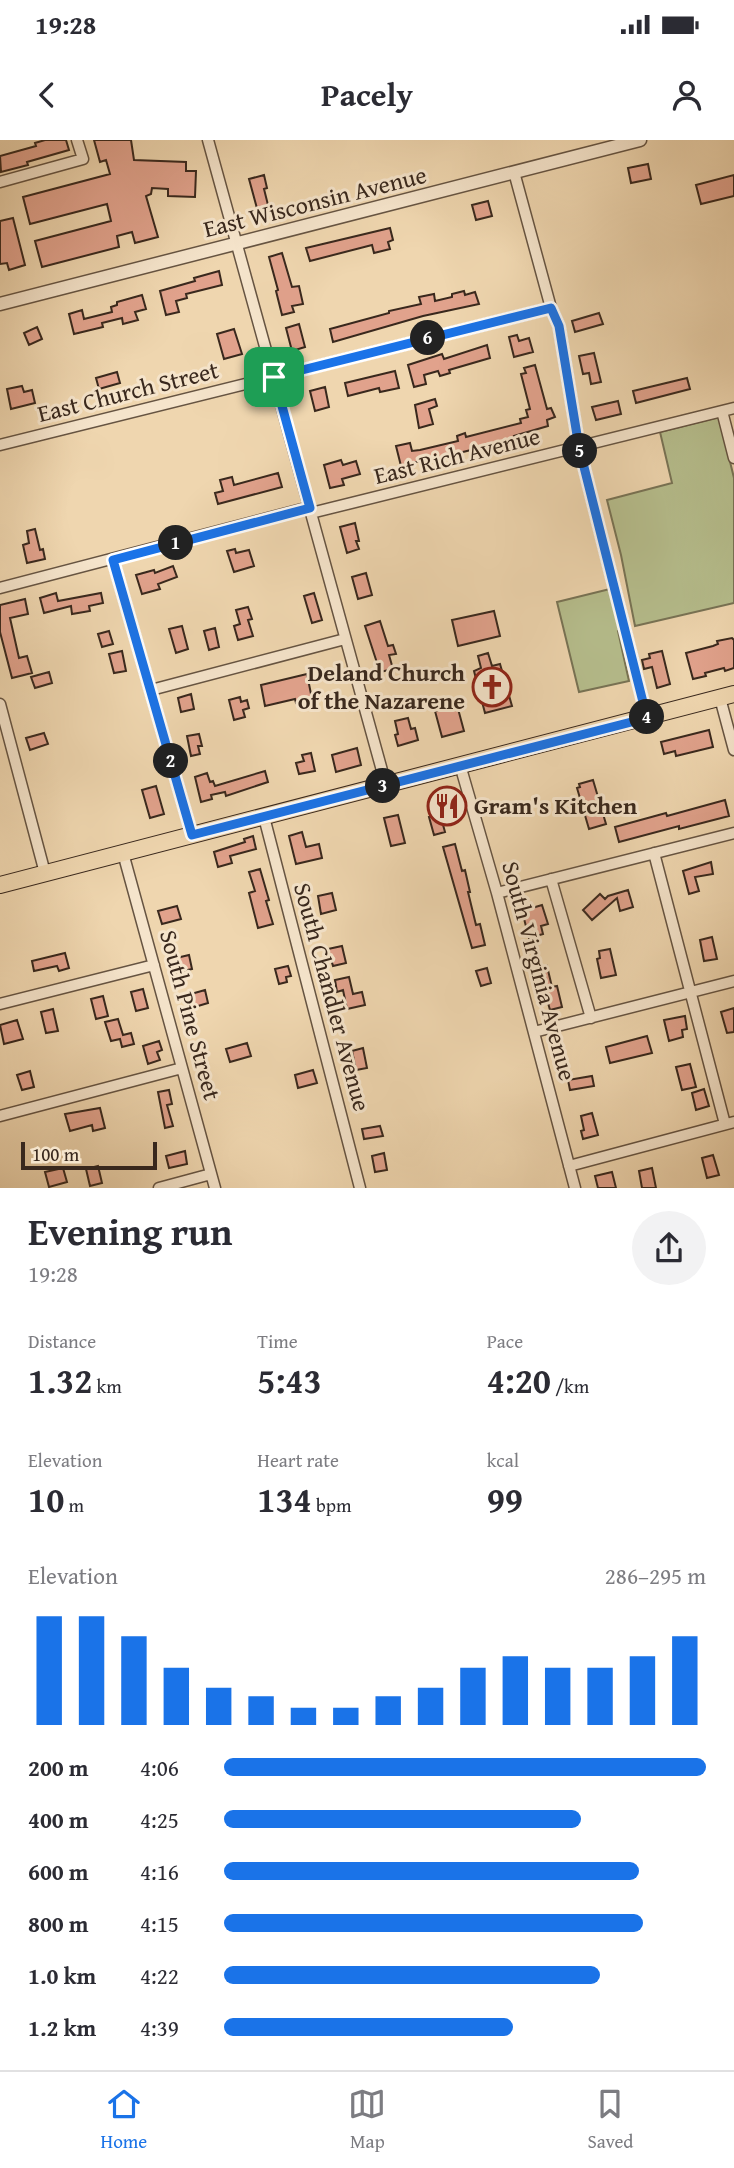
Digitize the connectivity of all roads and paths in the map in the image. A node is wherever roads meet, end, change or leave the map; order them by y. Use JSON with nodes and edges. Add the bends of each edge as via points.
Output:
{"nodes":[{"id":1,"x":77,"y":140,"type":"edge"},
{"id":2,"x":208,"y":140,"type":"edge"},
{"id":3,"x":640,"y":140,"type":"edge"},
{"id":4,"x":514,"y":172,"type":"junction"},
{"id":5,"x":0,"y":182,"type":"edge"},
{"id":6,"x":237,"y":243,"type":"junction"},
{"id":7,"x":0,"y":304,"type":"edge"},
{"id":8,"x":551,"y":308,"type":"junction"},
{"id":9,"x":274,"y":377,"type":"junction"},
{"id":10,"x":734,"y":408,"type":"edge"},
{"id":11,"x":722,"y":411,"type":"junction"},
{"id":12,"x":0,"y":445,"type":"edge"},
{"id":13,"x":579,"y":447,"type":"junction"},
{"id":14,"x":734,"y":458,"type":"edge"},
{"id":15,"x":310,"y":510,"type":"junction"},
{"id":16,"x":113,"y":560,"type":"junction"},
{"id":17,"x":0,"y":588,"type":"edge"},
{"id":18,"x":345,"y":639,"type":"junction"},
{"id":19,"x":150,"y":690,"type":"junction"},
{"id":20,"x":727,"y":696,"type":"edge"},
{"id":21,"x":0,"y":704,"type":"edge"},
{"id":22,"x":647,"y":718,"type":"junction"},
{"id":23,"x":3,"y":727,"type":"edge"},
{"id":24,"x":734,"y":750,"type":"edge"},
{"id":25,"x":460,"y":765,"type":"junction"},
{"id":26,"x":386,"y":785,"type":"junction"},
{"id":27,"x":264,"y":817,"type":"junction"},
{"id":28,"x":734,"y":833,"type":"edge"},
{"id":29,"x":192,"y":835,"type":"junction"},
{"id":30,"x":124,"y":853,"type":"junction"},
{"id":31,"x":654,"y":853,"type":"junction"},
{"id":32,"x":45,"y":873,"type":"junction"},
{"id":33,"x":551,"y":879,"type":"junction"},
{"id":34,"x":0,"y":885,"type":"edge"},
{"id":35,"x":497,"y":893,"type":"junction"},
{"id":36,"x":154,"y":965,"type":"junction"},
{"id":37,"x":734,"y":981,"type":"edge"},
{"id":38,"x":692,"y":992,"type":"junction"},
{"id":39,"x":0,"y":1004,"type":"edge"},
{"id":40,"x":591,"y":1018,"type":"junction"},
{"id":41,"x":534,"y":1032,"type":"junction"},
{"id":42,"x":182,"y":1068,"type":"junction"},
{"id":43,"x":0,"y":1116,"type":"edge"},
{"id":44,"x":730,"y":1123,"type":"edge"},
{"id":45,"x":569,"y":1166,"type":"junction"},
{"id":46,"x":211,"y":1174,"type":"junction"},
{"id":47,"x":159,"y":1188,"type":"edge"},
{"id":48,"x":215,"y":1188,"type":"edge"},
{"id":49,"x":360,"y":1188,"type":"edge"},
{"id":50,"x":575,"y":1188,"type":"edge"}],
"edges":[{"from":1,"to":5,"type":"street","via":[[83,159]]},
{"from":2,"to":6,"type":"street"},
{"from":3,"to":4,"type":"street","name":"East Wisconsin Avenue"},
{"from":4,"to":6,"type":"street","name":"East Wisconsin Avenue"},
{"from":4,"to":8,"type":"street"},
{"from":6,"to":7,"type":"street","name":"East Wisconsin Avenue"},
{"from":6,"to":9,"type":"street"},
{"from":8,"to":9,"type":"street","name":"East Church Street"},
{"from":8,"to":13,"type":"street","via":[[559,326]]},
{"from":9,"to":12,"type":"street","name":"East Church Street"},
{"from":9,"to":15,"type":"street"},
{"from":10,"to":11,"type":"street","name":"East Rich Avenue"},
{"from":11,"to":13,"type":"street","name":"East Rich Avenue"},
{"from":11,"to":14,"type":"street"},
{"from":13,"to":15,"type":"street","name":"East Rich Avenue"},
{"from":13,"to":22,"type":"street"},
{"from":15,"to":16,"type":"street","name":"East Rich Avenue"},
{"from":15,"to":18,"type":"street"},
{"from":16,"to":17,"type":"street","name":"East Rich Avenue"},
{"from":16,"to":19,"type":"street"},
{"from":18,"to":19,"type":"street"},
{"from":18,"to":26,"type":"street"},
{"from":19,"to":29,"type":"street"},
{"from":20,"to":22,"type":"main road"},
{"from":20,"to":24,"type":"street"},
{"from":21,"to":23,"type":"street"},
{"from":22,"to":25,"type":"main road"},
{"from":23,"to":32,"type":"street"},
{"from":25,"to":26,"type":"main road"},
{"from":25,"to":35,"type":"street","name":"South Virginia Avenue"},
{"from":26,"to":27,"type":"main road"},
{"from":27,"to":29,"type":"main road"},
{"from":27,"to":49,"type":"street","name":"South Chandler Avenue"},
{"from":28,"to":31,"type":"street"},
{"from":29,"to":30,"type":"main road"},
{"from":30,"to":32,"type":"main road"},
{"from":30,"to":36,"type":"street","name":"South Pine Street"},
{"from":31,"to":33,"type":"street"},
{"from":31,"to":38,"type":"street"},
{"from":32,"to":34,"type":"main road"},
{"from":33,"to":35,"type":"street"},
{"from":33,"to":40,"type":"street"},
{"from":35,"to":41,"type":"street","name":"South Virginia Avenue"},
{"from":36,"to":39,"type":"street"},
{"from":36,"to":42,"type":"street","name":"South Pine Street"},
{"from":37,"to":38,"type":"street"},
{"from":38,"to":40,"type":"street"},
{"from":38,"to":44,"type":"street"},
{"from":40,"to":41,"type":"street"},
{"from":41,"to":45,"type":"street","name":"South Virginia Avenue"},
{"from":42,"to":43,"type":"street"},
{"from":42,"to":46,"type":"street","name":"South Pine Street"},
{"from":44,"to":45,"type":"street"},
{"from":45,"to":50,"type":"street","name":"South Virginia Avenue"},
{"from":46,"to":47,"type":"street"},
{"from":46,"to":48,"type":"street","name":"South Pine Street"}]}
